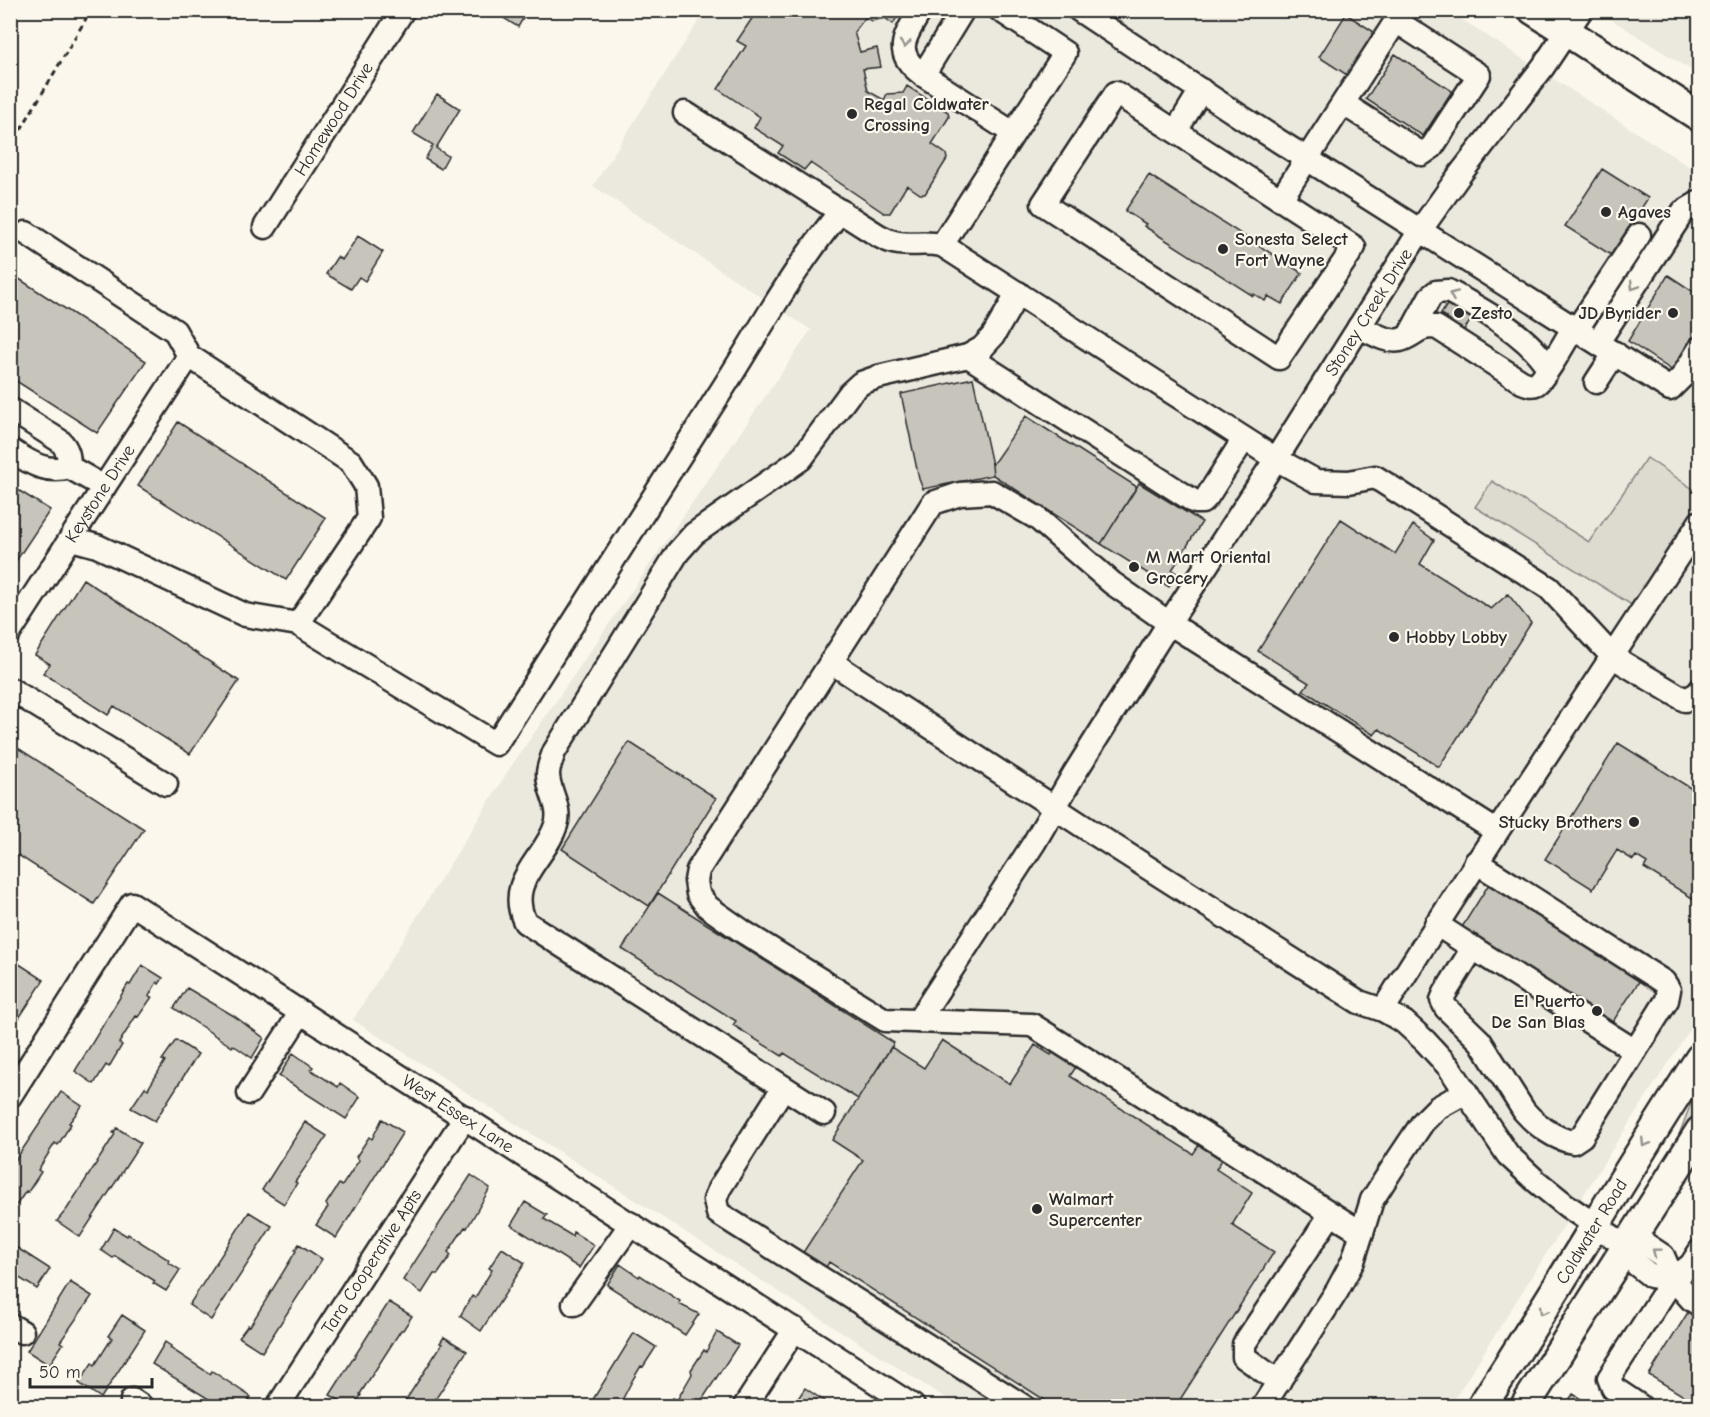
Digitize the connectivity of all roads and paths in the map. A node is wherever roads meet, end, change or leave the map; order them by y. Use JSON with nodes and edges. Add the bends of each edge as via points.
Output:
{"nodes":[{"id":1,"x":98,"y":10,"type":"edge"},
{"id":2,"x":403,"y":10,"type":"edge"},
{"id":3,"x":921,"y":10,"type":"edge"},
{"id":4,"x":963,"y":10,"type":"edge"},
{"id":5,"x":999,"y":10,"type":"edge"},
{"id":6,"x":1079,"y":10,"type":"edge"},
{"id":7,"x":1533,"y":10,"type":"edge"},
{"id":8,"x":1574,"y":21,"type":"edge"},
{"id":9,"x":922,"y":75,"type":"junction"},
{"id":10,"x":1201,"y":90,"type":"junction"},
{"id":11,"x":1344,"y":104,"type":"junction"},
{"id":12,"x":686,"y":113,"type":"dead end"},
{"id":13,"x":1700,"y":117,"type":"edge"},
{"id":14,"x":1176,"y":131,"type":"junction"},
{"id":15,"x":1013,"y":133,"type":"junction"},
{"id":16,"x":10,"y":148,"type":"edge"},
{"id":17,"x":1308,"y":159,"type":"junction"},
{"id":18,"x":1281,"y":199,"type":"junction"},
{"id":19,"x":1700,"y":202,"type":"edge"},
{"id":20,"x":841,"y":211,"type":"junction"},
{"id":21,"x":265,"y":227,"type":"dead end"},
{"id":22,"x":1421,"y":230,"type":"junction"},
{"id":23,"x":26,"y":233,"type":"dead end"},
{"id":24,"x":1639,"y":234,"type":"dead end"},
{"id":25,"x":942,"y":245,"type":"junction"},
{"id":26,"x":1018,"y":293,"type":"junction"},
{"id":27,"x":1359,"y":327,"type":"junction"},
{"id":28,"x":1576,"y":328,"type":"junction"},
{"id":29,"x":1410,"y":334,"type":"junction"},
{"id":30,"x":1606,"y":347,"type":"junction"},
{"id":31,"x":1700,"y":348,"type":"edge"},
{"id":32,"x":189,"y":356,"type":"junction"},
{"id":33,"x":968,"y":356,"type":"junction"},
{"id":34,"x":1548,"y":368,"type":"junction"},
{"id":35,"x":1596,"y":382,"type":"dead end"},
{"id":36,"x":10,"y":409,"type":"edge"},
{"id":37,"x":1244,"y":439,"type":"junction"},
{"id":38,"x":10,"y":450,"type":"edge"},
{"id":39,"x":1276,"y":459,"type":"junction"},
{"id":40,"x":69,"y":467,"type":"junction"},
{"id":41,"x":104,"y":487,"type":"junction"},
{"id":42,"x":1700,"y":522,"type":"edge"},
{"id":43,"x":71,"y":539,"type":"junction"},
{"id":44,"x":1169,"y":622,"type":"junction"},
{"id":45,"x":298,"y":624,"type":"junction"},
{"id":46,"x":10,"y":632,"type":"edge"},
{"id":47,"x":1613,"y":657,"type":"junction"},
{"id":48,"x":831,"y":662,"type":"junction"},
{"id":49,"x":10,"y":690,"type":"edge"},
{"id":50,"x":1700,"y":690,"type":"edge"},
{"id":51,"x":166,"y":784,"type":"dead end"},
{"id":52,"x":1055,"y":806,"type":"junction"},
{"id":53,"x":1496,"y":831,"type":"junction"},
{"id":54,"x":1476,"y":862,"type":"junction"},
{"id":55,"x":1436,"y":924,"type":"junction"},
{"id":56,"x":1473,"y":948,"type":"junction"},
{"id":57,"x":1383,"y":1010,"type":"junction"},
{"id":58,"x":301,"y":1012,"type":"junction"},
{"id":59,"x":918,"y":1021,"type":"junction"},
{"id":60,"x":1635,"y":1051,"type":"junction"},
{"id":61,"x":1700,"y":1058,"type":"edge"},
{"id":62,"x":783,"y":1088,"type":"junction"},
{"id":63,"x":1466,"y":1092,"type":"junction"},
{"id":64,"x":249,"y":1093,"type":"dead end"},
{"id":65,"x":1676,"y":1094,"type":"junction"},
{"id":66,"x":10,"y":1096,"type":"edge"},
{"id":67,"x":824,"y":1113,"type":"dead end"},
{"id":68,"x":465,"y":1117,"type":"junction"},
{"id":69,"x":1700,"y":1131,"type":"edge"},
{"id":70,"x":1331,"y":1214,"type":"junction"},
{"id":71,"x":631,"y":1224,"type":"junction"},
{"id":72,"x":1595,"y":1225,"type":"junction"},
{"id":73,"x":1362,"y":1233,"type":"junction"},
{"id":74,"x":1626,"y":1246,"type":"junction"},
{"id":75,"x":1700,"y":1251,"type":"edge"},
{"id":76,"x":1673,"y":1279,"type":"junction"},
{"id":77,"x":574,"y":1304,"type":"dead end"},
{"id":78,"x":1700,"y":1305,"type":"edge"},
{"id":79,"x":789,"y":1325,"type":"junction"},
{"id":80,"x":1521,"y":1347,"type":"junction"},
{"id":81,"x":1279,"y":1382,"type":"junction"},
{"id":82,"x":1521,"y":1403,"type":"edge"},
{"id":83,"x":278,"y":1407,"type":"edge"},
{"id":84,"x":745,"y":1407,"type":"edge"},
{"id":85,"x":913,"y":1407,"type":"edge"},
{"id":86,"x":1023,"y":1407,"type":"edge"},
{"id":87,"x":1263,"y":1407,"type":"edge"},
{"id":88,"x":1482,"y":1407,"type":"edge"},
{"id":89,"x":1640,"y":1407,"type":"edge"}],
"edges":[{"from":1,"to":16,"type":"path","via":[[87,17]]},
{"from":2,"to":21,"type":"street","name":"Homewood Drive"},
{"from":3,"to":9,"type":"street","one_way":true,"via":[[906,34],[903,51],[909,65]]},
{"from":4,"to":9,"type":"street"},
{"from":5,"to":15,"type":"street","via":[[1065,53]]},
{"from":6,"to":10,"type":"street"},
{"from":7,"to":8,"type":"main road"},
{"from":8,"to":13,"type":"main road"},
{"from":8,"to":22,"type":"street","name":"Stoney Creek Drive"},
{"from":9,"to":15,"type":"street"},
{"from":10,"to":14,"type":"street"},
{"from":10,"to":17,"type":"street"},
{"from":11,"to":11,"type":"street","via":[[1422,154],[1432,147],[1479,75],[1395,21]]},
{"from":11,"to":17,"type":"street"},
{"from":12,"to":20,"type":"street"},
{"from":14,"to":18,"type":"street"},
{"from":14,"to":18,"type":"street","via":[[1116,93],[1043,204],[1279,358],[1354,247]]},
{"from":15,"to":25,"type":"street"},
{"from":17,"to":18,"type":"street"},
{"from":17,"to":22,"type":"street"},
{"from":19,"to":30,"type":"street","one_way":true,"via":[[1683,212],[1666,237]]},
{"from":20,"to":25,"type":"street","via":[[893,244]]},
{"from":20,"to":45,"type":"street","via":[[790,279],[496,744]]},
{"from":22,"to":27,"type":"street","name":"Stoney Creek Drive"},
{"from":22,"to":28,"type":"street"},
{"from":23,"to":32,"type":"street","via":[[175,331]]},
{"from":24,"to":28,"type":"street"},
{"from":25,"to":26,"type":"street"},
{"from":26,"to":33,"type":"street","via":[[993,336]]},
{"from":26,"to":37,"type":"street"},
{"from":27,"to":29,"type":"street","via":[[1387,340],[1400,340]]},
{"from":27,"to":39,"type":"street","name":"Stoney Creek Drive"},
{"from":28,"to":30,"type":"street"},
{"from":28,"to":34,"type":"street"},
{"from":29,"to":34,"type":"street","via":[[1426,326],[1436,327],[1531,385]]},
{"from":34,"to":29,"type":"street","one_way":true,"via":[[1540,353],[1522,337],[1448,291],[1430,297]]},
{"from":30,"to":31,"type":"street","via":[[1670,389]]},
{"from":30,"to":35,"type":"street"},
{"from":32,"to":41,"type":"street","name":"Keystone Drive"},
{"from":32,"to":45,"type":"street","via":[[351,462],[366,486],[369,518]]},
{"from":33,"to":37,"type":"street","via":[[1195,502],[1207,497]]},
{"from":33,"to":62,"type":"street","via":[[861,383],[801,459],[694,534],[678,552],[560,742],[547,772],[558,812],[556,825],[519,896],[519,910],[525,922]]},
{"from":36,"to":40,"type":"street","via":[[60,441],[66,447]]},
{"from":37,"to":39,"type":"street"},
{"from":38,"to":40,"type":"street","via":[[35,466],[58,470]]},
{"from":39,"to":44,"type":"street","name":"Stoney Creek Drive"},
{"from":39,"to":47,"type":"street","via":[[1316,481],[1349,482],[1375,477],[1549,588]]},
{"from":40,"to":41,"type":"street"},
{"from":41,"to":43,"type":"street","name":"Keystone Drive"},
{"from":42,"to":47,"type":"street"},
{"from":43,"to":45,"type":"street","via":[[97,546],[245,615]]},
{"from":43,"to":46,"type":"street","name":"Keystone Drive"},
{"from":44,"to":48,"type":"street","via":[[1112,583],[1037,518],[992,492],[976,492],[933,503]]},
{"from":44,"to":52,"type":"street","name":"Stoney Creek Drive"},
{"from":44,"to":53,"type":"street"},
{"from":47,"to":50,"type":"street","via":[[1685,700]]},
{"from":47,"to":53,"type":"street"},
{"from":48,"to":52,"type":"street"},
{"from":48,"to":59,"type":"street","via":[[698,870],[698,894],[708,907],[745,933],[885,1020]]},
{"from":49,"to":51,"type":"street"},
{"from":52,"to":57,"type":"street","via":[[1359,1002]]},
{"from":52,"to":59,"type":"street","name":"Stoney Creek Drive"},
{"from":53,"to":54,"type":"street"},
{"from":54,"to":55,"type":"street"},
{"from":54,"to":60,"type":"street","via":[[1664,982],[1670,990],[1667,1000]]},
{"from":55,"to":56,"type":"street"},
{"from":55,"to":57,"type":"street"},
{"from":56,"to":60,"type":"street"},
{"from":56,"to":60,"type":"street","via":[[1442,1000],[1480,1041],[1528,1116],[1563,1140],[1573,1142],[1582,1136]]},
{"from":57,"to":63,"type":"street","via":[[1425,1041]]},
{"from":58,"to":64,"type":"street"},
{"from":58,"to":66,"type":"street","name":"West Essex Lane","via":[[132,904]]},
{"from":58,"to":68,"type":"street","name":"West Essex Lane"},
{"from":59,"to":70,"type":"street","via":[[1032,1025]]},
{"from":61,"to":65,"type":"main road","name":"Coldwater Road"},
{"from":62,"to":67,"type":"street"},
{"from":62,"to":86,"type":"street","via":[[719,1189],[715,1200],[718,1213]]},
{"from":63,"to":72,"type":"street","via":[[1508,1155]]},
{"from":63,"to":73,"type":"street","via":[[1437,1108],[1423,1122],[1372,1200]]},
{"from":65,"to":72,"type":"main road","name":"Coldwater Road","one_way":true},
{"from":65,"to":74,"type":"main road","via":[[1680,1112],[1658,1170],[1630,1216]]},
{"from":68,"to":71,"type":"street","name":"West Essex Lane"},
{"from":68,"to":83,"type":"street","name":"Tara Cooperative Apts"},
{"from":69,"to":74,"type":"main road","name":"Coldwater Road"},
{"from":70,"to":73,"type":"street"},
{"from":70,"to":81,"type":"street","via":[[1244,1344],[1244,1357]]},
{"from":71,"to":77,"type":"street"},
{"from":71,"to":79,"type":"street","name":"West Essex Lane"},
{"from":72,"to":74,"type":"street"},
{"from":72,"to":80,"type":"main road","name":"Coldwater Road","one_way":true},
{"from":72,"to":82,"type":"main road","via":[[1597,1251],[1593,1263],[1550,1337]]},
{"from":73,"to":81,"type":"street","via":[[1342,1281]]},
{"from":74,"to":76,"type":"street","via":[[1637,1265],[1651,1276]]},
{"from":74,"to":82,"type":"main road","name":"Coldwater Road"},
{"from":75,"to":76,"type":"street","via":[[1691,1265]]},
{"from":76,"to":78,"type":"street"},
{"from":76,"to":89,"type":"street","via":[[1609,1378],[1612,1389]]},
{"from":79,"to":84,"type":"street"},
{"from":79,"to":85,"type":"street","name":"West Essex Lane"},
{"from":80,"to":82,"type":"main road","via":[[1527,1358]]},
{"from":80,"to":88,"type":"main road","name":"Coldwater Road"},
{"from":81,"to":87,"type":"street"}]}
